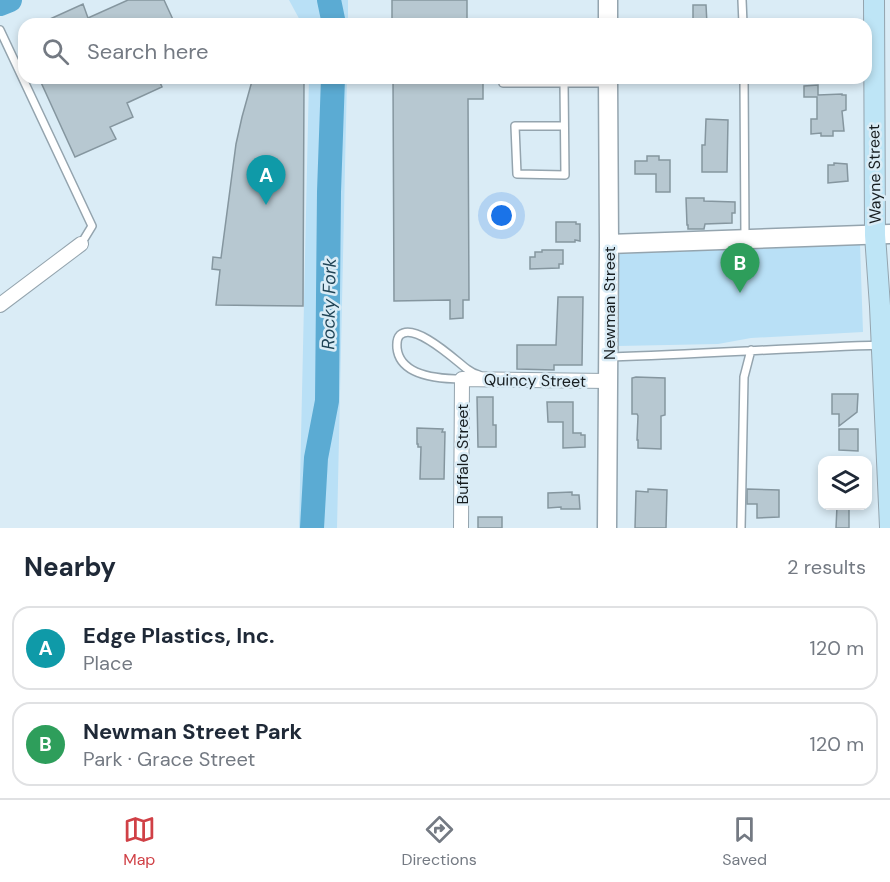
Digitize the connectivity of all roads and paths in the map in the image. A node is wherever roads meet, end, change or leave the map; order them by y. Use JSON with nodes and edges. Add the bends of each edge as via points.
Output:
{"nodes":[{"id":1,"x":608,"y":0,"type":"edge"},
{"id":2,"x":742,"y":0,"type":"edge"},
{"id":3,"x":874,"y":0,"type":"edge"},
{"id":4,"x":608,"y":18,"type":"edge"},
{"id":5,"x":742,"y":18,"type":"edge"},
{"id":6,"x":0,"y":30,"type":"edge"},
{"id":7,"x":872,"y":35,"type":"edge"},
{"id":8,"x":18,"y":68,"type":"edge"},
{"id":9,"x":25,"y":84,"type":"edge"},
{"id":10,"x":564,"y":84,"type":"edge"},
{"id":11,"x":608,"y":84,"type":"edge"},
{"id":12,"x":744,"y":84,"type":"edge"},
{"id":13,"x":871,"y":84,"type":"edge"},
{"id":14,"x":564,"y":126,"type":"junction"},
{"id":15,"x":883,"y":234,"type":"edge"},
{"id":16,"x":745,"y":238,"type":"junction"},
{"id":17,"x":81,"y":244,"type":"joint"},
{"id":18,"x":609,"y":244,"type":"junction"},
{"id":19,"x":0,"y":305,"type":"edge"},
{"id":20,"x":882,"y":345,"type":"junction"},
{"id":21,"x":751,"y":350,"type":"junction"},
{"id":22,"x":608,"y":357,"type":"junction"},
{"id":23,"x":462,"y":379,"type":"junction"},
{"id":24,"x":490,"y":379,"type":"junction"},
{"id":25,"x":608,"y":381,"type":"junction"},
{"id":26,"x":888,"y":446,"type":"edge"},
{"id":27,"x":890,"y":527,"type":"edge"},
{"id":28,"x":461,"y":528,"type":"edge"},
{"id":29,"x":607,"y":528,"type":"edge"},
{"id":30,"x":741,"y":528,"type":"edge"}],
"edges":[{"from":1,"to":4,"type":"street"},
{"from":2,"to":5,"type":"lane"},
{"from":3,"to":7,"type":"main road","name":"Wayne Street"},
{"from":6,"to":8,"type":"lane"},
{"from":9,"to":17,"type":"lane","via":[[92,226]]},
{"from":10,"to":14,"type":"lane"},
{"from":11,"to":18,"type":"street","name":"Newman Street"},
{"from":12,"to":16,"type":"lane"},
{"from":13,"to":15,"type":"main road","name":"Wayne Street"},
{"from":14,"to":14,"type":"lane","via":[[565,175],[517,174],[515,126]]},
{"from":15,"to":16,"type":"street"},
{"from":15,"to":20,"type":"main road","name":"Wayne Street"},
{"from":16,"to":18,"type":"street"},
{"from":17,"to":19,"type":"street"},
{"from":18,"to":22,"type":"street","name":"Newman Street"},
{"from":20,"to":21,"type":"lane"},
{"from":20,"to":26,"type":"main road","name":"Wayne Street"},
{"from":21,"to":22,"type":"lane"},
{"from":21,"to":30,"type":"lane","via":[[743,387]]},
{"from":22,"to":25,"type":"street","name":"Newman Street"},
{"from":23,"to":24,"type":"street","name":"Quincy Street"},
{"from":23,"to":24,"type":"lane","via":[[440,379],[411,369],[398,353],[398,338],[415,333]]},
{"from":23,"to":28,"type":"street","name":"Buffalo Street"},
{"from":24,"to":25,"type":"street","name":"Quincy Street"},
{"from":25,"to":29,"type":"street","name":"Newman Street"},
{"from":26,"to":27,"type":"main road","name":"Wayne Street"}]}
